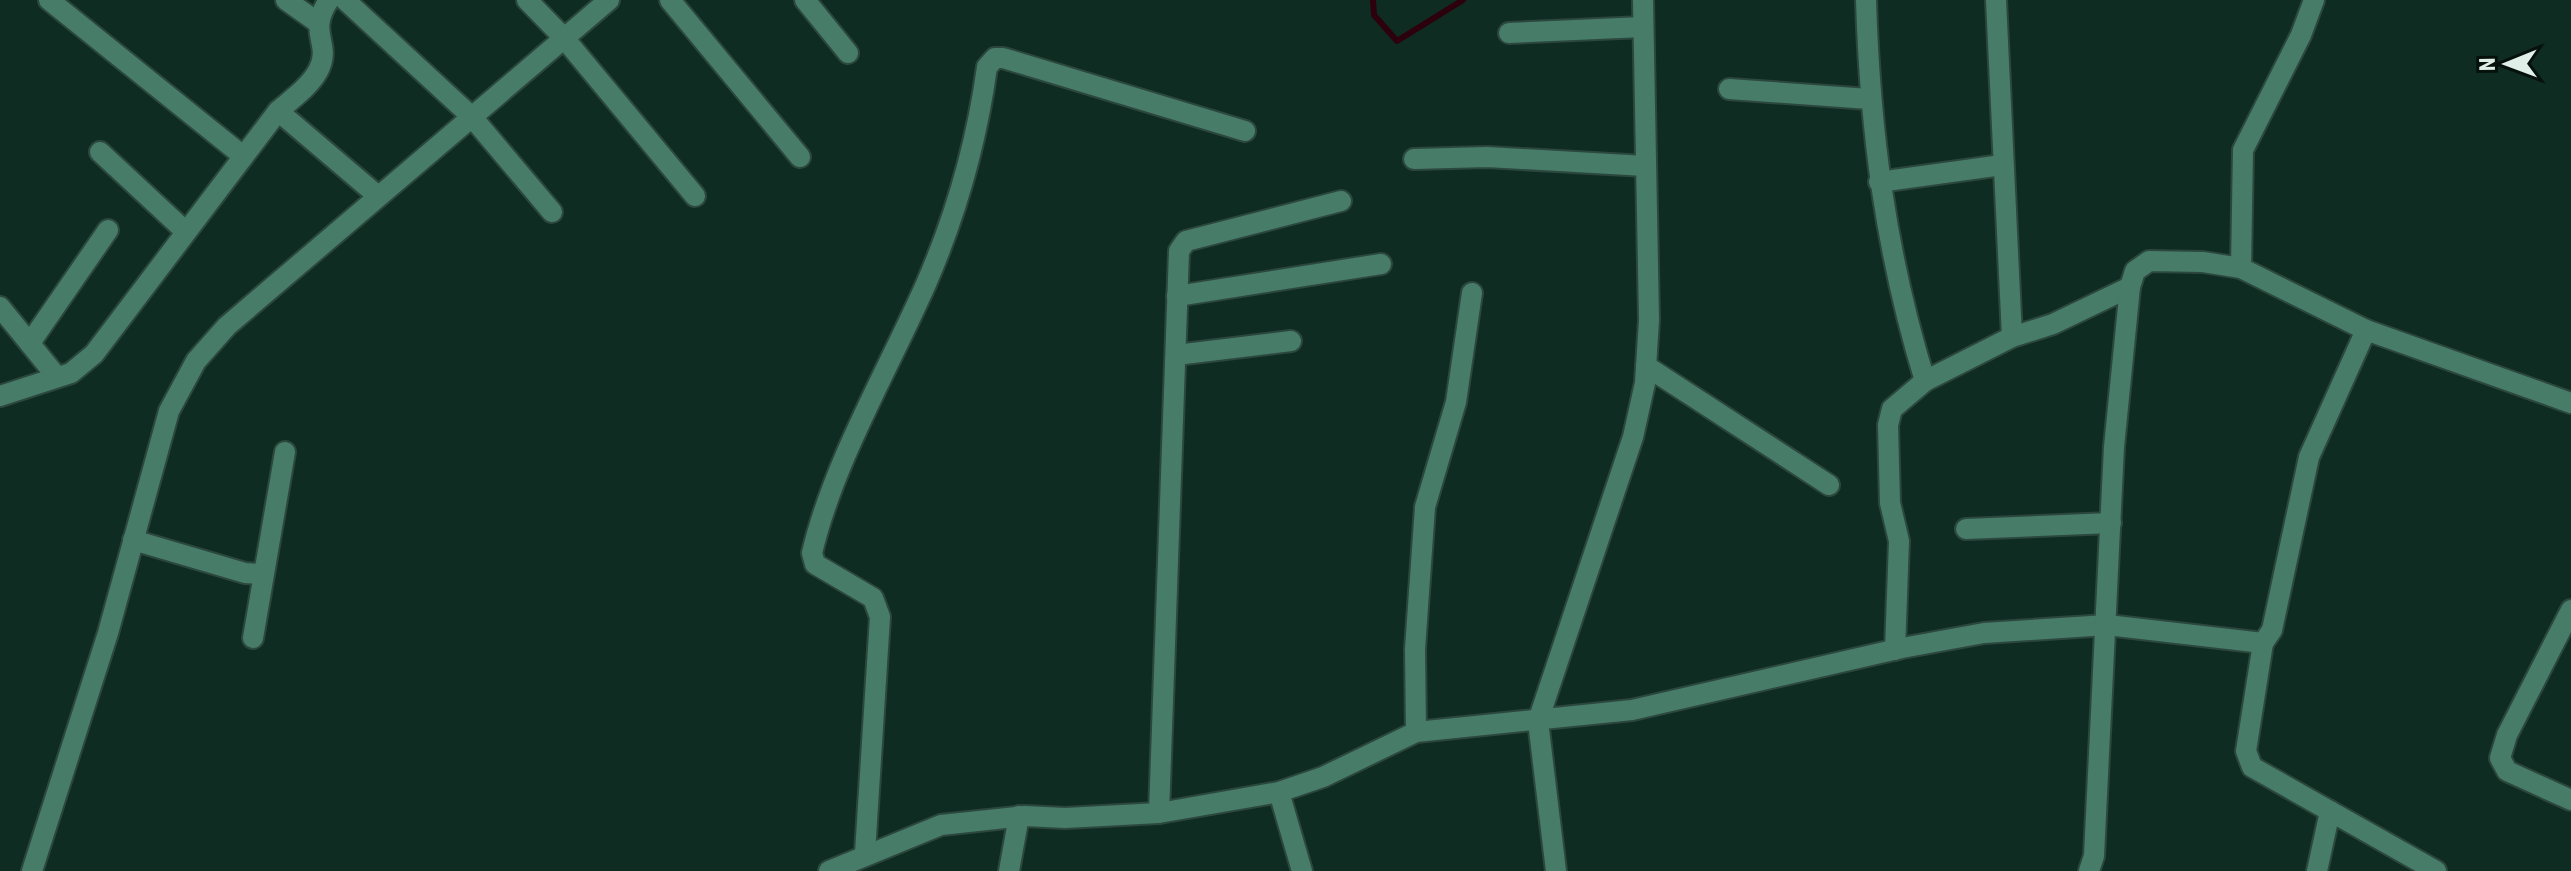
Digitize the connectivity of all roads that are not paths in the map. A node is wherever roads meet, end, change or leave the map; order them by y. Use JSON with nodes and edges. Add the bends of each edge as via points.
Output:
{"nodes":[{"id":1,"x":49,"y":0,"type":"edge"},
{"id":2,"x":286,"y":0,"type":"edge"},
{"id":3,"x":329,"y":0,"type":"edge"},
{"id":4,"x":345,"y":0,"type":"edge"},
{"id":5,"x":527,"y":0,"type":"edge"},
{"id":6,"x":609,"y":0,"type":"edge"},
{"id":7,"x":670,"y":0,"type":"edge"},
{"id":8,"x":805,"y":0,"type":"edge"},
{"id":9,"x":1643,"y":0,"type":"edge"},
{"id":10,"x":1866,"y":0,"type":"edge"},
{"id":11,"x":1996,"y":0,"type":"edge"},
{"id":12,"x":2314,"y":0,"type":"edge"},
{"id":13,"x":317,"y":22,"type":"junction"},
{"id":14,"x":1643,"y":27,"type":"junction"},
{"id":15,"x":1509,"y":33,"type":"dead end"},
{"id":16,"x":564,"y":38,"type":"junction"},
{"id":17,"x":848,"y":53,"type":"dead end"},
{"id":18,"x":1729,"y":89,"type":"dead end"},
{"id":19,"x":1869,"y":99,"type":"junction"},
{"id":20,"x":278,"y":111,"type":"junction"},
{"id":21,"x":472,"y":117,"type":"junction"},
{"id":22,"x":1245,"y":131,"type":"dead end"},
{"id":23,"x":100,"y":152,"type":"dead end"},
{"id":24,"x":243,"y":156,"type":"junction"},
{"id":25,"x":800,"y":157,"type":"dead end"},
{"id":26,"x":1414,"y":159,"type":"dead end"},
{"id":27,"x":2002,"y":165,"type":"junction"},
{"id":28,"x":1645,"y":166,"type":"junction"},
{"id":29,"x":1879,"y":182,"type":"junction"},
{"id":30,"x":378,"y":196,"type":"junction"},
{"id":31,"x":695,"y":196,"type":"dead end"},
{"id":32,"x":1341,"y":201,"type":"dead end"},
{"id":33,"x":552,"y":212,"type":"dead end"},
{"id":34,"x":108,"y":230,"type":"dead end"},
{"id":35,"x":185,"y":231,"type":"junction"},
{"id":36,"x":1381,"y":264,"type":"dead end"},
{"id":37,"x":2241,"y":268,"type":"junction"},
{"id":38,"x":2130,"y":287,"type":"junction"},
{"id":39,"x":1472,"y":293,"type":"dead end"},
{"id":40,"x":1177,"y":296,"type":"junction"},
{"id":41,"x":0,"y":307,"type":"edge"},
{"id":42,"x":2366,"y":330,"type":"junction"},
{"id":43,"x":2012,"y":337,"type":"junction"},
{"id":44,"x":1291,"y":341,"type":"dead end"},
{"id":45,"x":30,"y":343,"type":"junction"},
{"id":46,"x":1176,"y":355,"type":"junction"},
{"id":47,"x":1646,"y":366,"type":"junction"},
{"id":48,"x":57,"y":377,"type":"junction"},
{"id":49,"x":1925,"y":381,"type":"junction"},
{"id":50,"x":0,"y":396,"type":"edge"},
{"id":51,"x":2571,"y":403,"type":"edge"},
{"id":52,"x":285,"y":452,"type":"dead end"},
{"id":53,"x":1829,"y":485,"type":"dead end"},
{"id":54,"x":2111,"y":523,"type":"junction"},
{"id":55,"x":1966,"y":529,"type":"dead end"},
{"id":56,"x":133,"y":540,"type":"junction"},
{"id":57,"x":261,"y":574,"type":"junction"},
{"id":58,"x":2571,"y":610,"type":"edge"},
{"id":59,"x":2107,"y":625,"type":"junction"},
{"id":60,"x":253,"y":638,"type":"dead end"},
{"id":61,"x":2263,"y":643,"type":"junction"},
{"id":62,"x":1895,"y":650,"type":"junction"},
{"id":63,"x":1538,"y":721,"type":"junction"},
{"id":64,"x":1416,"y":732,"type":"junction"},
{"id":65,"x":1279,"y":792,"type":"junction"},
{"id":66,"x":2571,"y":800,"type":"edge"},
{"id":67,"x":2330,"y":811,"type":"junction"},
{"id":68,"x":1159,"y":813,"type":"junction"},
{"id":69,"x":1019,"y":816,"type":"junction"},
{"id":70,"x":865,"y":861,"type":"edge"},
{"id":71,"x":32,"y":871,"type":"edge"},
{"id":72,"x":829,"y":871,"type":"edge"},
{"id":73,"x":1009,"y":871,"type":"edge"},
{"id":74,"x":1302,"y":871,"type":"edge"},
{"id":75,"x":1556,"y":871,"type":"edge"},
{"id":76,"x":2089,"y":871,"type":"edge"},
{"id":77,"x":2317,"y":871,"type":"edge"},
{"id":78,"x":2436,"y":871,"type":"edge"}],
"edges":[{"from":1,"to":24,"type":"street"},
{"from":2,"to":13,"type":"street"},
{"from":3,"to":13,"type":"street"},
{"from":4,"to":21,"type":"street"},
{"from":5,"to":16,"type":"street"},
{"from":6,"to":16,"type":"street"},
{"from":7,"to":25,"type":"street"},
{"from":8,"to":17,"type":"street"},
{"from":9,"to":14,"type":"street"},
{"from":10,"to":19,"type":"street"},
{"from":11,"to":27,"type":"street"},
{"from":12,"to":37,"type":"street","via":[[2243,150]]},
{"from":13,"to":20,"type":"street","via":[[322,52],[318,71]]},
{"from":14,"to":15,"type":"street"},
{"from":14,"to":28,"type":"street"},
{"from":16,"to":21,"type":"street"},
{"from":16,"to":31,"type":"street"},
{"from":18,"to":19,"type":"street"},
{"from":19,"to":29,"type":"street"},
{"from":20,"to":24,"type":"street"},
{"from":20,"to":30,"type":"street"},
{"from":21,"to":30,"type":"street"},
{"from":21,"to":33,"type":"street"},
{"from":22,"to":70,"type":"street","via":[[1003,58],[987,67],[968,162],[927,280],[854,438],[812,553],[815,564],[873,598],[880,617]]},
{"from":23,"to":35,"type":"street"},
{"from":24,"to":35,"type":"street"},
{"from":26,"to":28,"type":"street","via":[[1487,157]]},
{"from":27,"to":29,"type":"street"},
{"from":27,"to":43,"type":"street"},
{"from":28,"to":47,"type":"street"},
{"from":29,"to":49,"type":"street","via":[[1895,276]]},
{"from":30,"to":56,"type":"street","via":[[227,326],[196,361],[169,411]]},
{"from":32,"to":40,"type":"street","via":[[1186,241],[1177,257]]},
{"from":34,"to":45,"type":"street"},
{"from":35,"to":48,"type":"street","via":[[94,354]]},
{"from":36,"to":40,"type":"street"},
{"from":37,"to":38,"type":"street","via":[[2149,261],[2135,271]]},
{"from":37,"to":42,"type":"street"},
{"from":38,"to":43,"type":"street","via":[[2053,324]]},
{"from":38,"to":54,"type":"street"},
{"from":39,"to":64,"type":"street","via":[[1456,402],[1425,507],[1415,649]]},
{"from":40,"to":46,"type":"street"},
{"from":41,"to":45,"type":"street"},
{"from":42,"to":51,"type":"street"},
{"from":42,"to":61,"type":"street","via":[[2309,457],[2272,630]]},
{"from":43,"to":49,"type":"street"},
{"from":44,"to":46,"type":"street"},
{"from":45,"to":48,"type":"street"},
{"from":46,"to":68,"type":"street"},
{"from":47,"to":53,"type":"street"},
{"from":47,"to":63,"type":"street","via":[[1633,437]]},
{"from":48,"to":50,"type":"street"},
{"from":49,"to":62,"type":"street","via":[[1900,400],[1888,425],[1890,503],[1899,541]]},
{"from":52,"to":57,"type":"street"},
{"from":54,"to":55,"type":"street"},
{"from":54,"to":59,"type":"street"},
{"from":56,"to":57,"type":"street"},
{"from":56,"to":71,"type":"street"},
{"from":57,"to":60,"type":"street"},
{"from":58,"to":66,"type":"street","via":[[2500,758],[2507,771]]},
{"from":59,"to":61,"type":"street"},
{"from":59,"to":62,"type":"street","via":[[1984,633]]},
{"from":59,"to":76,"type":"street"},
{"from":61,"to":67,"type":"street","via":[[2248,762]]},
{"from":62,"to":63,"type":"street","via":[[1632,710]]},
{"from":63,"to":64,"type":"street"},
{"from":63,"to":75,"type":"street"},
{"from":64,"to":65,"type":"street"},
{"from":65,"to":68,"type":"street"},
{"from":65,"to":74,"type":"street"},
{"from":67,"to":77,"type":"street"},
{"from":67,"to":78,"type":"street"},
{"from":68,"to":69,"type":"street"},
{"from":69,"to":70,"type":"street","via":[[941,825]]},
{"from":69,"to":73,"type":"street"},
{"from":70,"to":72,"type":"street"}]}
